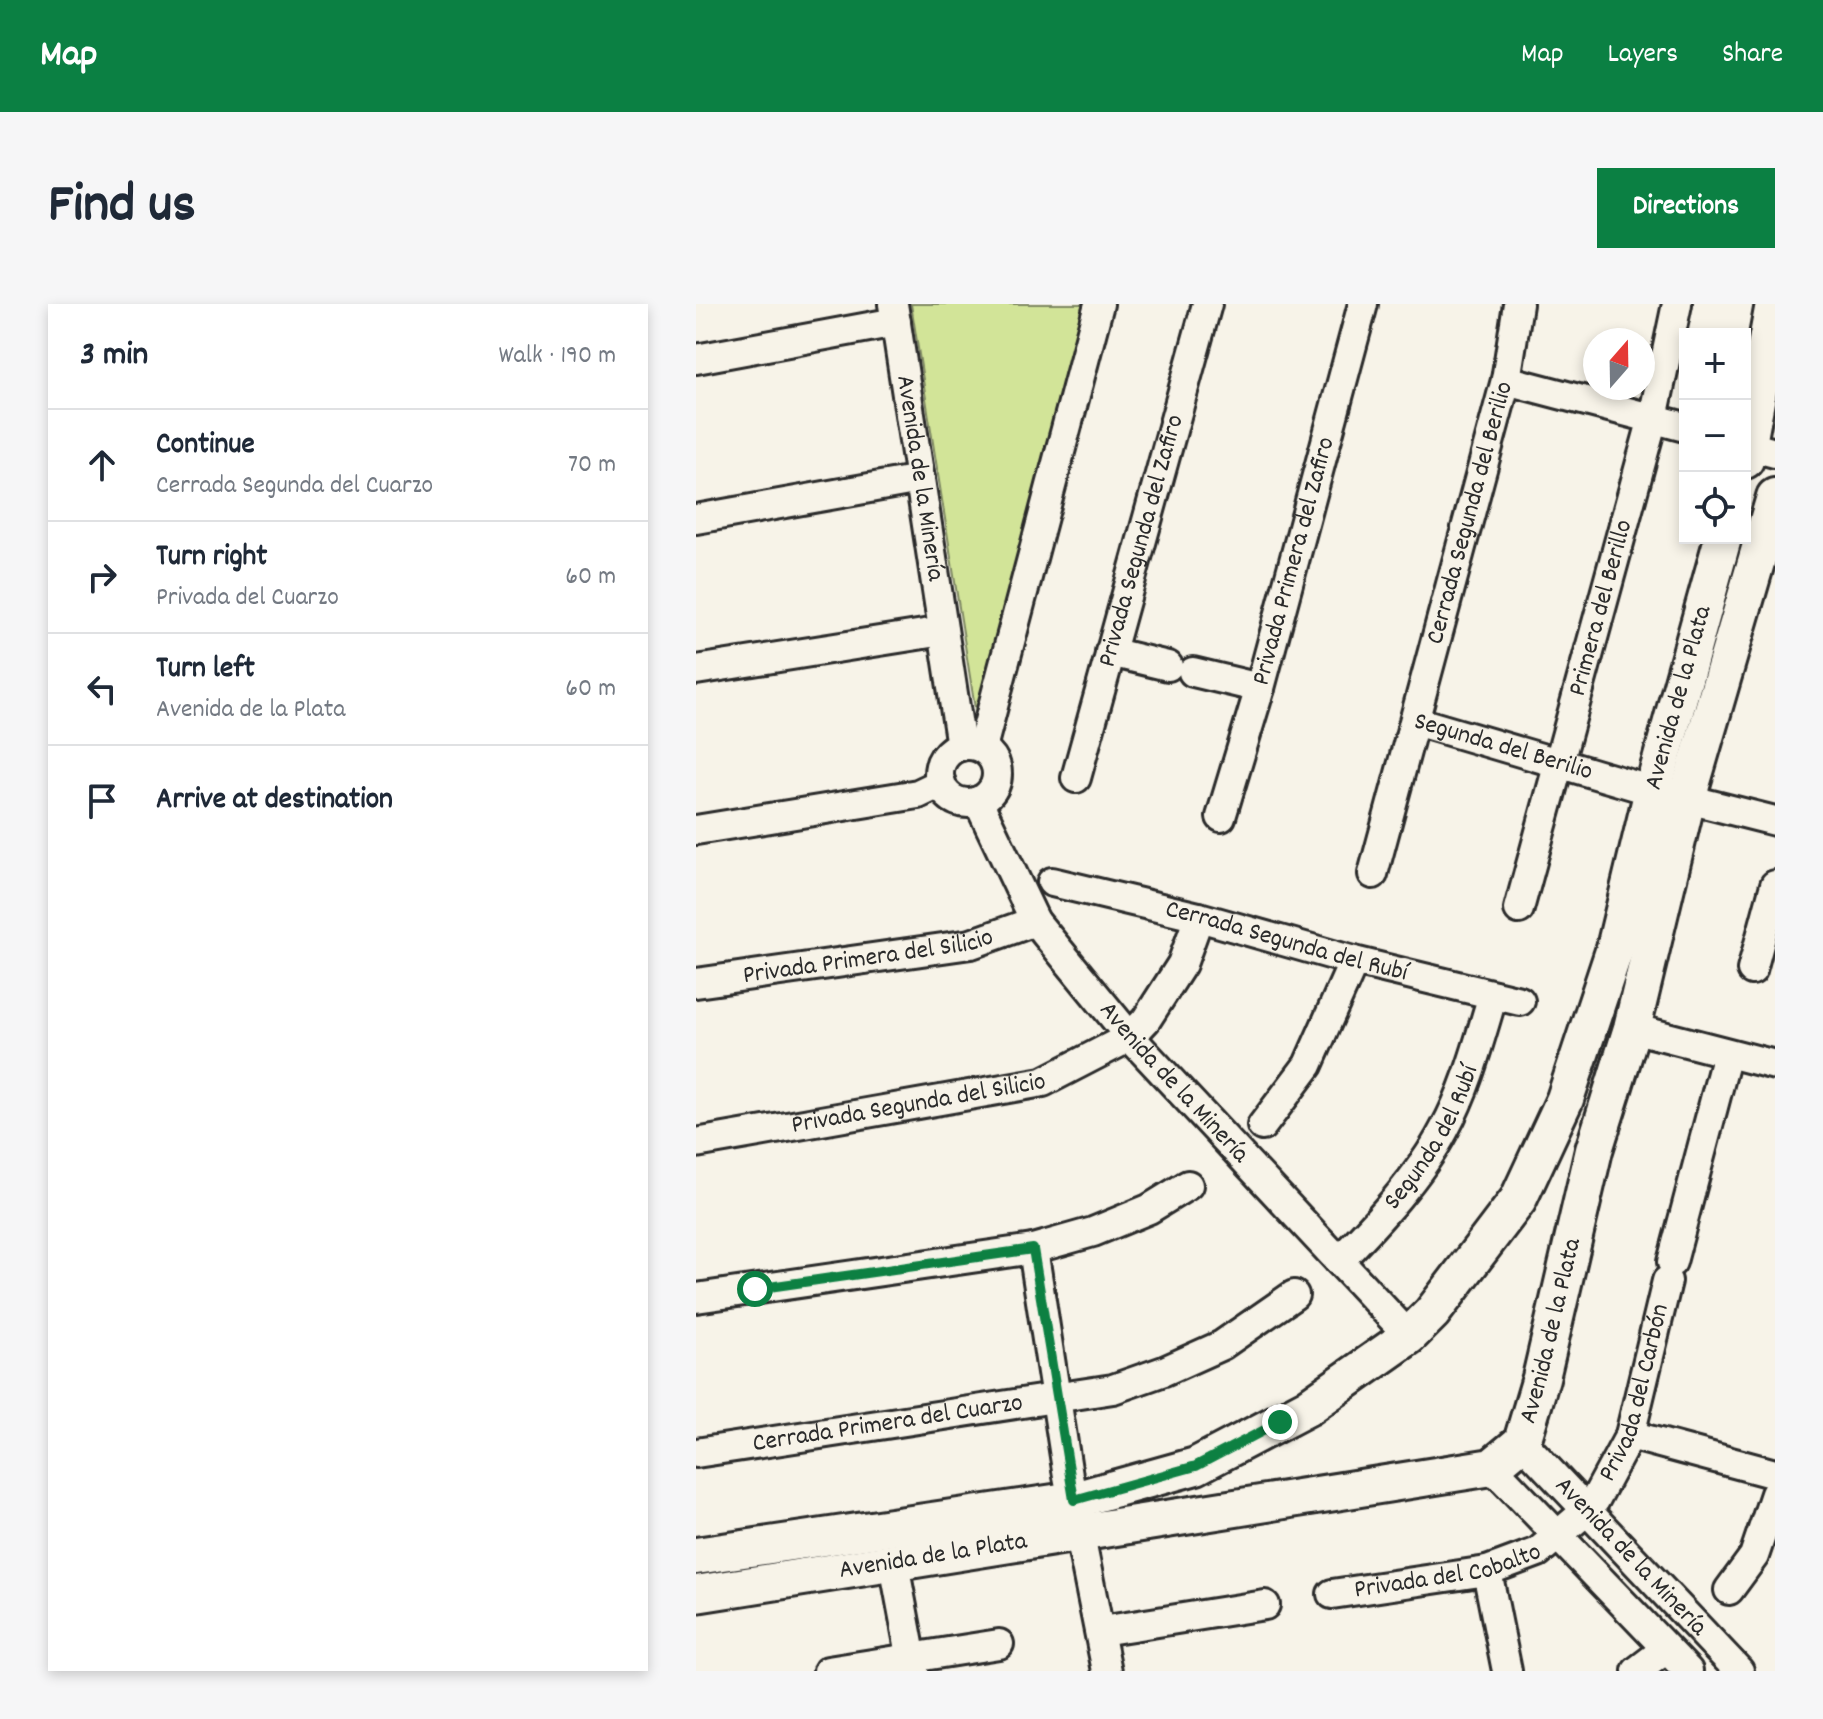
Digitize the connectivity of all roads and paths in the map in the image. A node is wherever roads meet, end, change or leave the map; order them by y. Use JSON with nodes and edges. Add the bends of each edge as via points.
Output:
{"nodes":[{"id":1,"x":1099,"y":304,"type":"edge"},
{"id":2,"x":1207,"y":304,"type":"edge"},
{"id":3,"x":1363,"y":304,"type":"edge"},
{"id":4,"x":1518,"y":304,"type":"edge"},
{"id":5,"x":1677,"y":304,"type":"edge"},
{"id":6,"x":1774,"y":304,"type":"edge"},
{"id":7,"x":894,"y":313,"type":"edge"},
{"id":8,"x":696,"y":359,"type":"edge"},
{"id":9,"x":1506,"y":380,"type":"junction"},
{"id":10,"x":1653,"y":418,"type":"junction"},
{"id":11,"x":1679,"y":425,"type":"edge"},
{"id":12,"x":1754,"y":451,"type":"edge"},
{"id":13,"x":920,"y":479,"type":"junction"},
{"id":14,"x":1775,"y":497,"type":"edge"},
{"id":15,"x":696,"y":519,"type":"edge"},
{"id":16,"x":1722,"y":544,"type":"edge"},
{"id":17,"x":943,"y":631,"type":"junction"},
{"id":18,"x":1110,"y":652,"type":"junction"},
{"id":19,"x":696,"y":670,"type":"edge"},
{"id":20,"x":1260,"y":688,"type":"junction"},
{"id":21,"x":1415,"y":721,"type":"junction"},
{"id":22,"x":971,"y":747,"type":"junction"},
{"id":23,"x":1558,"y":764,"type":"junction"},
{"id":24,"x":1076,"y":778,"type":"dead end"},
{"id":25,"x":941,"y":783,"type":"junction"},
{"id":26,"x":1670,"y":794,"type":"junction"},
{"id":27,"x":978,"y":801,"type":"junction"},
{"id":28,"x":1221,"y":817,"type":"dead end"},
{"id":29,"x":1775,"y":821,"type":"edge"},
{"id":30,"x":696,"y":830,"type":"edge"},
{"id":31,"x":1373,"y":874,"type":"dead end"},
{"id":32,"x":1052,"y":882,"type":"dead end"},
{"id":33,"x":1775,"y":885,"type":"edge"},
{"id":34,"x":1519,"y":909,"type":"dead end"},
{"id":35,"x":1199,"y":917,"type":"junction"},
{"id":36,"x":1035,"y":921,"type":"junction"},
{"id":37,"x":1354,"y":961,"type":"junction"},
{"id":38,"x":1752,"y":970,"type":"dead end"},
{"id":39,"x":696,"y":983,"type":"edge"},
{"id":40,"x":1506,"y":998,"type":"joint"},
{"id":41,"x":1632,"y":1028,"type":"junction"},
{"id":42,"x":1130,"y":1037,"type":"junction"},
{"id":43,"x":1727,"y":1054,"type":"junction"},
{"id":44,"x":1775,"y":1065,"type":"edge"},
{"id":45,"x":1262,"y":1126,"type":"dead end"},
{"id":46,"x":1550,"y":1135,"type":"junction"},
{"id":47,"x":696,"y":1143,"type":"edge"},
{"id":48,"x":1594,"y":1150,"type":"junction"},
{"id":49,"x":1188,"y":1185,"type":"dead end"},
{"id":50,"x":1033,"y":1249,"type":"junction"},
{"id":51,"x":1339,"y":1261,"type":"junction"},
{"id":52,"x":1294,"y":1295,"type":"dead end"},
{"id":53,"x":696,"y":1298,"type":"edge"},
{"id":54,"x":1409,"y":1336,"type":"junction"},
{"id":55,"x":1057,"y":1399,"type":"junction"},
{"id":56,"x":1630,"y":1435,"type":"junction"},
{"id":57,"x":1522,"y":1442,"type":"junction"},
{"id":58,"x":696,"y":1453,"type":"edge"},
{"id":59,"x":1196,"y":1466,"type":"junction"},
{"id":60,"x":1492,"y":1467,"type":"junction"},
{"id":61,"x":1775,"y":1474,"type":"edge"},
{"id":62,"x":1775,"y":1494,"type":"edge"},
{"id":63,"x":1208,"y":1511,"type":"junction"},
{"id":64,"x":1586,"y":1511,"type":"junction"},
{"id":65,"x":1077,"y":1517,"type":"junction"},
{"id":66,"x":1558,"y":1535,"type":"junction"},
{"id":67,"x":696,"y":1556,"type":"edge"},
{"id":68,"x":894,"y":1564,"type":"junction"},
{"id":69,"x":1487,"y":1571,"type":"junction"},
{"id":70,"x":1729,"y":1590,"type":"dead end"},
{"id":71,"x":696,"y":1594,"type":"edge"},
{"id":72,"x":1332,"y":1594,"type":"dead end"},
{"id":73,"x":1265,"y":1605,"type":"dead end"},
{"id":74,"x":1101,"y":1631,"type":"junction"},
{"id":75,"x":999,"y":1644,"type":"dead end"},
{"id":76,"x":1666,"y":1649,"type":"junction"},
{"id":77,"x":913,"y":1664,"type":"edge"},
{"id":78,"x":828,"y":1671,"type":"edge"},
{"id":79,"x":1107,"y":1671,"type":"edge"},
{"id":80,"x":1507,"y":1671,"type":"edge"},
{"id":81,"x":1637,"y":1671,"type":"edge"},
{"id":82,"x":1688,"y":1671,"type":"edge"},
{"id":83,"x":1739,"y":1671,"type":"edge"}],
"edges":[{"from":1,"to":22,"type":"street"},
{"from":2,"to":18,"type":"street","name":"Privada Segunda del Zafiro"},
{"from":3,"to":20,"type":"street","name":"Privada Primera del Zafiro"},
{"from":4,"to":9,"type":"street","name":"Cerrada Segunda del Berilio"},
{"from":5,"to":10,"type":"street","name":"Primera del Berillo"},
{"from":6,"to":12,"type":"street"},
{"from":7,"to":8,"type":"street"},
{"from":7,"to":13,"type":"street","name":"Avenida de la Minería"},
{"from":9,"to":10,"type":"street"},
{"from":9,"to":21,"type":"street","name":"Cerrada Segunda del Berilio"},
{"from":10,"to":11,"type":"street"},
{"from":10,"to":23,"type":"street","name":"Primera del Berillo"},
{"from":13,"to":15,"type":"street"},
{"from":13,"to":17,"type":"street","name":"Avenida de la Minería"},
{"from":14,"to":26,"type":"street","name":"Avenida de la Plata"},
{"from":16,"to":26,"type":"street","name":"Avenida de la Plata"},
{"from":17,"to":19,"type":"street"},
{"from":17,"to":22,"type":"street","name":"Avenida de la Minería"},
{"from":18,"to":20,"type":"street"},
{"from":18,"to":24,"type":"street","name":"Privada Segunda del Zafiro"},
{"from":20,"to":28,"type":"street","name":"Privada Primera del Zafiro"},
{"from":21,"to":23,"type":"street","name":"Segunda del Berilio"},
{"from":21,"to":31,"type":"street","name":"Segunda del Berilio"},
{"from":22,"to":25,"type":"street","via":[[945,756]]},
{"from":22,"to":27,"type":"street","via":[[990,755],[998,776],[995,787]]},
{"from":23,"to":26,"type":"street","name":"Segunda del Berilio"},
{"from":23,"to":34,"type":"street","name":"Primera del Berillo"},
{"from":25,"to":27,"type":"street","via":[[956,800]]},
{"from":25,"to":30,"type":"street","via":[[918,794]]},
{"from":26,"to":29,"type":"street","name":"Segunda del Berilio"},
{"from":26,"to":41,"type":"street","name":"Avenida de la Plata"},
{"from":26,"to":46,"type":"street","name":"Avenida de la Plata"},
{"from":27,"to":36,"type":"street","name":"Avenida de la Minería"},
{"from":32,"to":35,"type":"street","name":"Cerrada Segunda del Rubí"},
{"from":33,"to":38,"type":"street"},
{"from":35,"to":37,"type":"street","name":"Cerrada Segunda del Rubí"},
{"from":35,"to":42,"type":"street","via":[[1182,964]]},
{"from":36,"to":39,"type":"street","name":"Privada Primera del Silicio","via":[[971,944]]},
{"from":36,"to":42,"type":"street","name":"Avenida de la Minería"},
{"from":37,"to":40,"type":"street","name":"Cerrada Segunda del Rubí"},
{"from":37,"to":45,"type":"street","via":[[1308,1065]]},
{"from":40,"to":51,"type":"street","name":"Segunda del Rubí","via":[[1444,1131]]},
{"from":41,"to":43,"type":"street"},
{"from":41,"to":48,"type":"street","name":"Avenida de la Plata"},
{"from":42,"to":47,"type":"street","name":"Privada Segunda del Silicio","via":[[1043,1082]]},
{"from":42,"to":51,"type":"street","name":"Avenida de la Minería"},
{"from":43,"to":44,"type":"street"},
{"from":43,"to":56,"type":"street","name":"Privada del Carbón"},
{"from":46,"to":48,"type":"street"},
{"from":46,"to":54,"type":"street","name":"Avenida de la Plata","via":[[1518,1200]]},
{"from":48,"to":57,"type":"street","name":"Avenida de la Plata"},
{"from":49,"to":50,"type":"street","via":[[1149,1209]]},
{"from":50,"to":53,"type":"street"},
{"from":50,"to":55,"type":"street"},
{"from":51,"to":54,"type":"street","name":"Avenida de la Minería"},
{"from":52,"to":55,"type":"street","name":"Cerrada Primera del Cuarzo","via":[[1222,1345],[1164,1371],[1113,1389]]},
{"from":54,"to":59,"type":"street","name":"Avenida de la Plata","via":[[1308,1407]]},
{"from":55,"to":58,"type":"street","name":"Cerrada Primera del Cuarzo"},
{"from":55,"to":65,"type":"street"},
{"from":56,"to":61,"type":"street"},
{"from":56,"to":64,"type":"street","name":"Privada del Carbón"},
{"from":57,"to":60,"type":"street","name":"Avenida de la Plata"},
{"from":57,"to":64,"type":"street","name":"Avenida de la Minería"},
{"from":59,"to":63,"type":"street"},
{"from":59,"to":65,"type":"street","name":"Avenida de la Plata"},
{"from":60,"to":63,"type":"street","name":"Avenida de la Plata"},
{"from":60,"to":66,"type":"street","name":"Avenida de la Minería"},
{"from":62,"to":70,"type":"street","via":[[1754,1556]]},
{"from":63,"to":65,"type":"street","name":"Avenida de la Plata"},
{"from":64,"to":66,"type":"street","name":"Privada del Carbón"},
{"from":64,"to":83,"type":"street","name":"Avenida de la Minería"},
{"from":65,"to":67,"type":"street","name":"Avenida de la Plata"},
{"from":65,"to":68,"type":"street","name":"Avenida de la Plata"},
{"from":65,"to":74,"type":"street"},
{"from":66,"to":69,"type":"street","name":"Privada del Cobalto","via":[[1538,1552]]},
{"from":66,"to":76,"type":"street","name":"Avenida de la Minería"},
{"from":68,"to":71,"type":"street","name":"Avenida de la Plata"},
{"from":68,"to":77,"type":"street"},
{"from":69,"to":72,"type":"street","name":"Privada del Cobalto"},
{"from":69,"to":80,"type":"street"},
{"from":73,"to":74,"type":"street"},
{"from":74,"to":79,"type":"street"},
{"from":75,"to":77,"type":"street"},
{"from":76,"to":81,"type":"street"},
{"from":76,"to":82,"type":"street","name":"Avenida de la Minería"},
{"from":77,"to":78,"type":"street"}]}
